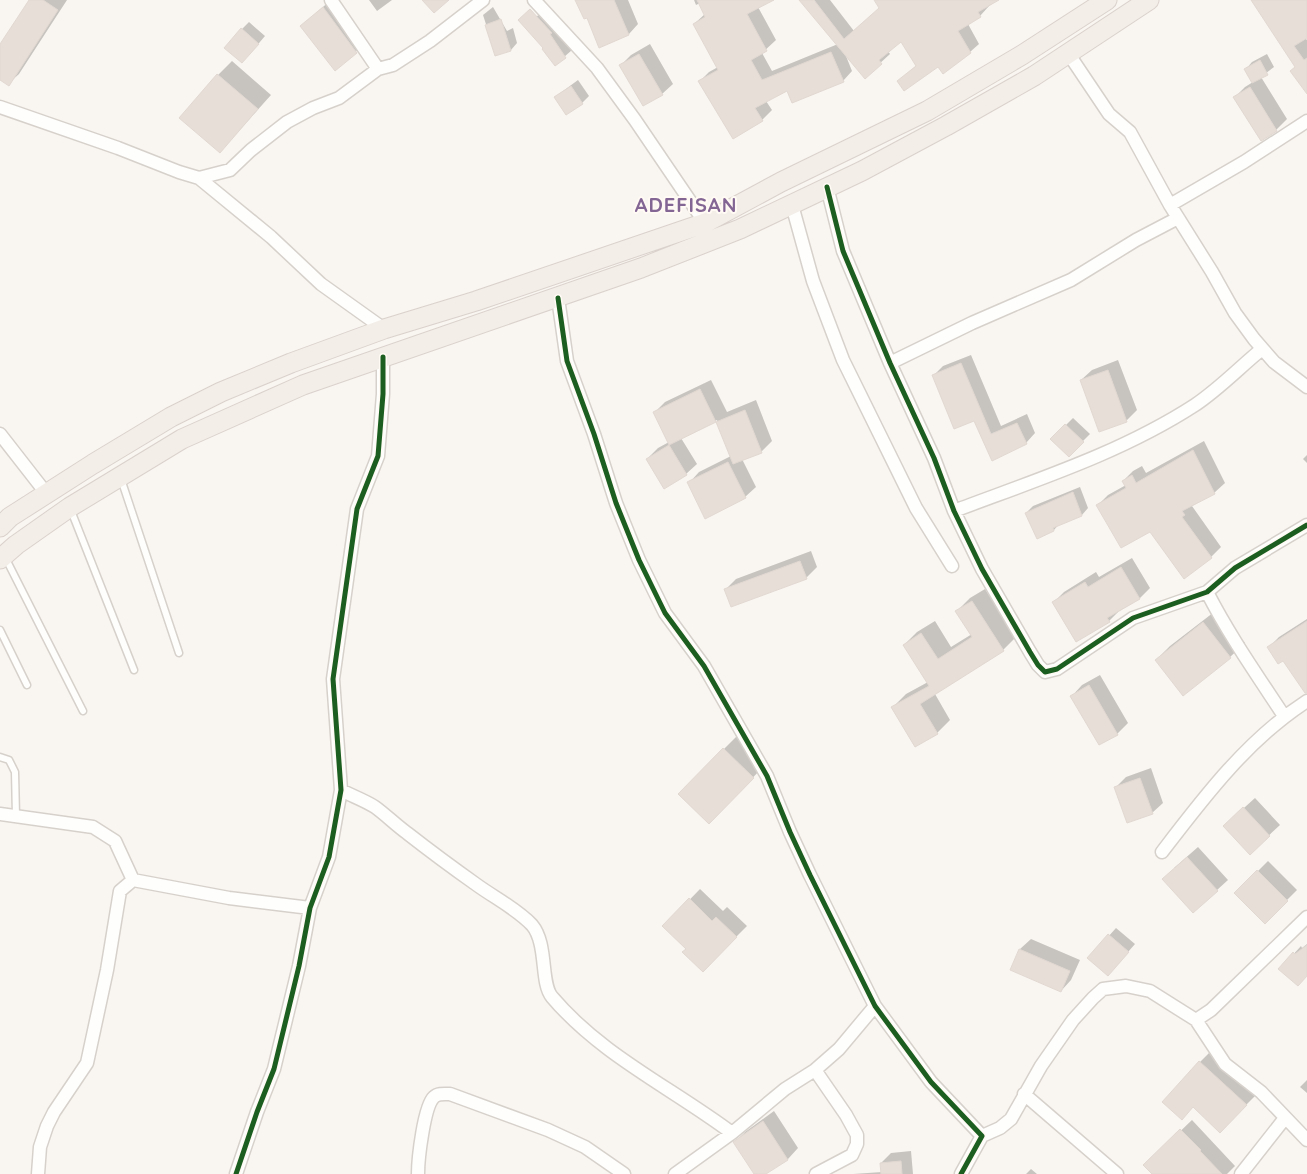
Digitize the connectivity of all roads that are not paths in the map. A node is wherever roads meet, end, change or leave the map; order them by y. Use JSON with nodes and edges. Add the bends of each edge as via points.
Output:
{"nodes":[{"id":1,"x":331,"y":0,"type":"edge"},
{"id":2,"x":484,"y":0,"type":"edge"},
{"id":3,"x":534,"y":0,"type":"edge"},
{"id":4,"x":1107,"y":0,"type":"edge"},
{"id":5,"x":1149,"y":0,"type":"edge"},
{"id":6,"x":1068,"y":53,"type":"junction"},
{"id":7,"x":378,"y":69,"type":"junction"},
{"id":8,"x":0,"y":107,"type":"edge"},
{"id":9,"x":1307,"y":121,"type":"edge"},
{"id":10,"x":199,"y":178,"type":"junction"},
{"id":11,"x":827,"y":187,"type":"junction"},
{"id":12,"x":792,"y":205,"type":"junction"},
{"id":13,"x":1170,"y":205,"type":"junction"},
{"id":14,"x":1178,"y":218,"type":"junction"},
{"id":15,"x":705,"y":223,"type":"junction"},
{"id":16,"x":558,"y":298,"type":"junction"},
{"id":17,"x":384,"y":329,"type":"junction"},
{"id":18,"x":1262,"y":349,"type":"junction"},
{"id":19,"x":383,"y":357,"type":"junction"},
{"id":20,"x":890,"y":363,"type":"junction"},
{"id":21,"x":1307,"y":387,"type":"edge"},
{"id":22,"x":0,"y":434,"type":"edge"},
{"id":23,"x":120,"y":476,"type":"junction"},
{"id":24,"x":46,"y":493,"type":"junction"},
{"id":25,"x":70,"y":507,"type":"junction"},
{"id":26,"x":954,"y":511,"type":"junction"},
{"id":27,"x":5,"y":520,"type":"edge"},
{"id":28,"x":1307,"y":525,"type":"edge"},
{"id":29,"x":2,"y":558,"type":"edge"},
{"id":30,"x":952,"y":566,"type":"dead end"},
{"id":31,"x":1207,"y":592,"type":"junction"},
{"id":32,"x":0,"y":630,"type":"edge"},
{"id":33,"x":179,"y":653,"type":"dead end"},
{"id":34,"x":134,"y":670,"type":"dead end"},
{"id":35,"x":27,"y":685,"type":"dead end"},
{"id":36,"x":1307,"y":701,"type":"edge"},
{"id":37,"x":83,"y":710,"type":"dead end"},
{"id":38,"x":1284,"y":716,"type":"junction"},
{"id":39,"x":0,"y":757,"type":"edge"},
{"id":40,"x":341,"y":790,"type":"junction"},
{"id":41,"x":0,"y":814,"type":"edge"},
{"id":42,"x":16,"y":816,"type":"junction"},
{"id":43,"x":1162,"y":852,"type":"dead end"},
{"id":44,"x":133,"y":880,"type":"junction"},
{"id":45,"x":310,"y":908,"type":"junction"},
{"id":46,"x":1307,"y":917,"type":"edge"},
{"id":47,"x":875,"y":1006,"type":"junction"},
{"id":48,"x":1196,"y":1020,"type":"junction"},
{"id":49,"x":815,"y":1070,"type":"junction"},
{"id":50,"x":1024,"y":1094,"type":"junction"},
{"id":51,"x":1285,"y":1118,"type":"junction"},
{"id":52,"x":732,"y":1133,"type":"junction"},
{"id":53,"x":982,"y":1136,"type":"junction"},
{"id":54,"x":1307,"y":1140,"type":"edge"},
{"id":55,"x":38,"y":1174,"type":"edge"},
{"id":56,"x":236,"y":1174,"type":"edge"},
{"id":57,"x":418,"y":1174,"type":"edge"},
{"id":58,"x":624,"y":1174,"type":"edge"},
{"id":59,"x":675,"y":1174,"type":"edge"},
{"id":60,"x":816,"y":1174,"type":"edge"},
{"id":61,"x":961,"y":1174,"type":"edge"},
{"id":62,"x":1117,"y":1174,"type":"edge"},
{"id":63,"x":1241,"y":1174,"type":"edge"}],
"edges":[{"from":1,"to":7,"type":"street"},
{"from":2,"to":7,"type":"street","via":[[430,41],[393,65]]},
{"from":3,"to":15,"type":"street","via":[[602,76]]},
{"from":4,"to":15,"type":"main road","via":[[927,111]]},
{"from":5,"to":6,"type":"main road"},
{"from":6,"to":11,"type":"main road","via":[[946,126]]},
{"from":6,"to":13,"type":"street","via":[[1109,114],[1130,132]]},
{"from":7,"to":10,"type":"street","via":[[339,98],[287,122],[230,170]]},
{"from":8,"to":10,"type":"street"},
{"from":9,"to":13,"type":"street"},
{"from":10,"to":17,"type":"street","via":[[271,237],[321,284]]},
{"from":11,"to":12,"type":"main road"},
{"from":11,"to":20,"type":"street","via":[[843,251]]},
{"from":12,"to":16,"type":"main road","via":[[696,247]]},
{"from":12,"to":30,"type":"street","via":[[813,281],[843,360],[916,508]]},
{"from":13,"to":14,"type":"street"},
{"from":14,"to":18,"type":"street","via":[[1235,313]]},
{"from":14,"to":20,"type":"street","via":[[1071,280]]},
{"from":15,"to":17,"type":"main road","via":[[486,298]]},
{"from":16,"to":19,"type":"main road"},
{"from":16,"to":47,"type":"street","via":[[567,361],[639,560],[665,612],[704,666],[767,776],[806,867]]},
{"from":17,"to":24,"type":"main road","via":[[291,362],[221,392],[171,417]]},
{"from":18,"to":21,"type":"street"},
{"from":18,"to":26,"type":"street","via":[[1196,404],[1161,425],[1103,455]]},
{"from":19,"to":23,"type":"main road","via":[[303,385],[233,415],[182,439]]},
{"from":19,"to":40,"type":"street","via":[[378,456],[357,508],[333,679]]},
{"from":20,"to":26,"type":"street"},
{"from":22,"to":24,"type":"street"},
{"from":23,"to":25,"type":"main road"},
{"from":23,"to":33,"type":"lane"},
{"from":24,"to":27,"type":"main road"},
{"from":25,"to":29,"type":"main road"},
{"from":25,"to":34,"type":"lane"},
{"from":26,"to":31,"type":"street","via":[[982,569],[1045,672],[1057,669],[1133,618]]},
{"from":28,"to":31,"type":"street","via":[[1235,568]]},
{"from":29,"to":37,"type":"lane"},
{"from":31,"to":38,"type":"street"},
{"from":32,"to":35,"type":"lane"},
{"from":36,"to":38,"type":"street"},
{"from":38,"to":43,"type":"street","via":[[1200,801]]},
{"from":39,"to":42,"type":"lane","via":[[9,760],[15,772]]},
{"from":40,"to":45,"type":"street","via":[[329,857]]},
{"from":40,"to":52,"type":"street","via":[[374,807],[533,926],[542,948],[550,995],[567,1013],[643,1074]]},
{"from":41,"to":42,"type":"street"},
{"from":42,"to":44,"type":"street","via":[[92,827],[115,841]]},
{"from":44,"to":45,"type":"street","via":[[229,898]]},
{"from":44,"to":55,"type":"street","via":[[120,891],[87,1063],[47,1126],[40,1147]]},
{"from":45,"to":56,"type":"street","via":[[274,1069]]},
{"from":46,"to":48,"type":"street","via":[[1211,1010]]},
{"from":47,"to":49,"type":"street"},
{"from":47,"to":53,"type":"street","via":[[931,1082]]},
{"from":48,"to":50,"type":"street","via":[[1150,991],[1126,986],[1103,989],[1072,1020]]},
{"from":48,"to":51,"type":"street","via":[[1225,1064],[1260,1092]]},
{"from":49,"to":52,"type":"street","via":[[785,1089]]},
{"from":49,"to":60,"type":"street","via":[[857,1135],[852,1155]]},
{"from":50,"to":53,"type":"street","via":[[1000,1128]]},
{"from":50,"to":62,"type":"street"},
{"from":51,"to":54,"type":"street"},
{"from":51,"to":63,"type":"street"},
{"from":52,"to":59,"type":"street"},
{"from":53,"to":61,"type":"street"},
{"from":57,"to":58,"type":"street","via":[[428,1109],[433,1097],[450,1094],[585,1147]]}]}
